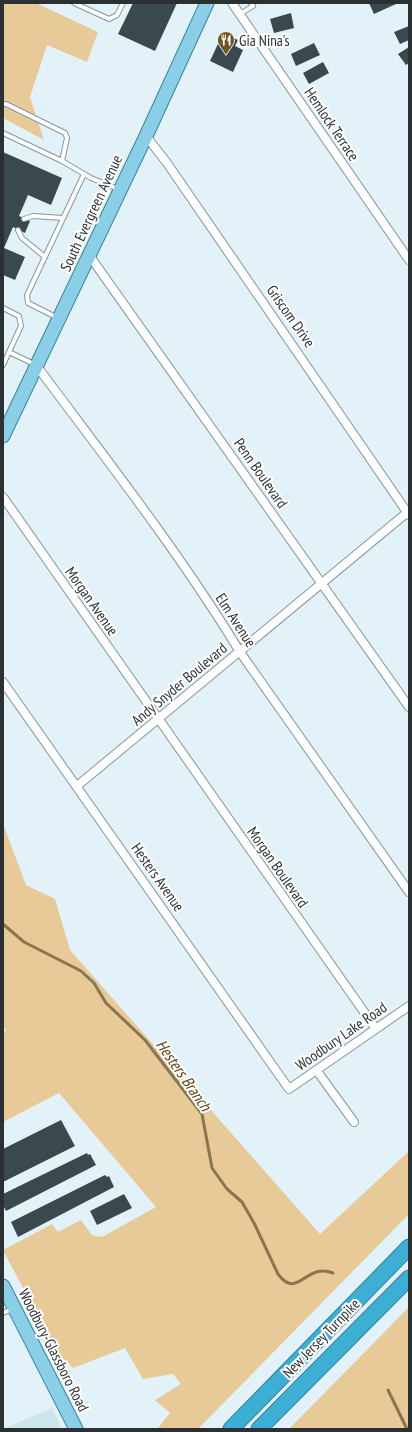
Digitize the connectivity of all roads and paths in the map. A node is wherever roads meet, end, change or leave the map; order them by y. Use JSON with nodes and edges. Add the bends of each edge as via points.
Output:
{"nodes":[{"id":1,"x":74,"y":3,"type":"edge"},
{"id":2,"x":123,"y":3,"type":"edge"},
{"id":3,"x":207,"y":3,"type":"edge"},
{"id":4,"x":232,"y":3,"type":"edge"},
{"id":5,"x":251,"y":3,"type":"edge"},
{"id":6,"x":240,"y":14,"type":"junction"},
{"id":7,"x":3,"y":104,"type":"edge"},
{"id":8,"x":3,"y":133,"type":"edge"},
{"id":9,"x":146,"y":136,"type":"junction"},
{"id":10,"x":62,"y":161,"type":"junction"},
{"id":11,"x":84,"y":174,"type":"junction"},
{"id":12,"x":120,"y":190,"type":"junction"},
{"id":13,"x":63,"y":218,"type":"junction"},
{"id":14,"x":24,"y":219,"type":"dead end"},
{"id":15,"x":18,"y":230,"type":"dead end"},
{"id":16,"x":89,"y":255,"type":"junction"},
{"id":17,"x":45,"y":257,"type":"junction"},
{"id":18,"x":409,"y":260,"type":"edge"},
{"id":19,"x":3,"y":308,"type":"edge"},
{"id":20,"x":59,"y":318,"type":"junction"},
{"id":21,"x":9,"y":352,"type":"junction"},
{"id":22,"x":4,"y":362,"type":"edge"},
{"id":23,"x":36,"y":365,"type":"junction"},
{"id":24,"x":3,"y":436,"type":"edge"},
{"id":25,"x":3,"y":497,"type":"edge"},
{"id":26,"x":408,"y":513,"type":"edge"},
{"id":27,"x":321,"y":584,"type":"junction"},
{"id":28,"x":240,"y":652,"type":"junction"},
{"id":29,"x":3,"y":682,"type":"edge"},
{"id":30,"x":409,"y":707,"type":"edge"},
{"id":31,"x":158,"y":720,"type":"junction"},
{"id":32,"x":77,"y":786,"type":"junction"},
{"id":33,"x":409,"y":892,"type":"edge"},
{"id":34,"x":409,"y":1006,"type":"edge"},
{"id":35,"x":376,"y":1029,"type":"junction"},
{"id":36,"x":317,"y":1071,"type":"junction"},
{"id":37,"x":289,"y":1089,"type":"joint"},
{"id":38,"x":354,"y":1122,"type":"dead end"},
{"id":39,"x":409,"y":1247,"type":"edge"},
{"id":40,"x":409,"y":1278,"type":"edge"},
{"id":41,"x":3,"y":1286,"type":"edge"},
{"id":42,"x":9,"y":1310,"type":"edge"},
{"id":43,"x":76,"y":1429,"type":"edge"},
{"id":44,"x":231,"y":1429,"type":"edge"},
{"id":45,"x":260,"y":1429,"type":"edge"}],
"edges":[{"from":1,"to":2,"type":"lane","via":[[109,19],[117,15]]},
{"from":3,"to":9,"type":"main road","name":"South Evergreen Avenue"},
{"from":4,"to":6,"type":"street","name":"Hemlock Terrace"},
{"from":5,"to":6,"type":"lane","via":[[253,6]]},
{"from":6,"to":18,"type":"street","name":"Hemlock Terrace"},
{"from":7,"to":10,"type":"lane","via":[[65,133],[68,138]]},
{"from":8,"to":10,"type":"lane"},
{"from":9,"to":12,"type":"main road","name":"South Evergreen Avenue"},
{"from":9,"to":26,"type":"street","name":"Griscom Drive"},
{"from":10,"to":11,"type":"lane"},
{"from":11,"to":12,"type":"lane"},
{"from":11,"to":13,"type":"lane"},
{"from":12,"to":16,"type":"main road","name":"South Evergreen Avenue"},
{"from":13,"to":14,"type":"lane","via":[[33,216]]},
{"from":13,"to":17,"type":"lane"},
{"from":15,"to":17,"type":"lane","via":[[22,238]]},
{"from":16,"to":20,"type":"main road","name":"South Evergreen Avenue"},
{"from":16,"to":27,"type":"street","name":"Penn Boulevard"},
{"from":17,"to":20,"type":"lane","via":[[27,300],[31,305]]},
{"from":19,"to":21,"type":"lane","via":[[18,316],[21,326]]},
{"from":20,"to":23,"type":"main road","name":"South Evergreen Avenue"},
{"from":21,"to":22,"type":"lane"},
{"from":21,"to":23,"type":"lane"},
{"from":23,"to":24,"type":"main road","name":"South Evergreen Avenue"},
{"from":23,"to":28,"type":"street","name":"Elm Avenue","via":[[171,549]]},
{"from":25,"to":31,"type":"street","name":"Morgan Avenue"},
{"from":26,"to":27,"type":"street","name":"Andy Snyder Boulevard"},
{"from":27,"to":28,"type":"street","name":"Andy Snyder Boulevard"},
{"from":27,"to":30,"type":"street","name":"Penn Boulevard"},
{"from":28,"to":31,"type":"street","name":"Andy Snyder Boulevard"},
{"from":28,"to":33,"type":"street","name":"Elm Avenue"},
{"from":29,"to":32,"type":"street","name":"Hesters Avenue"},
{"from":31,"to":32,"type":"street","name":"Andy Snyder Boulevard"},
{"from":31,"to":35,"type":"street","name":"Morgan Boulevard"},
{"from":32,"to":37,"type":"street","name":"Hesters Avenue"},
{"from":34,"to":35,"type":"street","name":"Woodbury Lake Road"},
{"from":35,"to":36,"type":"street","name":"Woodbury Lake Road"},
{"from":36,"to":37,"type":"street","name":"Woodbury Lake Road"},
{"from":36,"to":38,"type":"street"},
{"from":39,"to":44,"type":"highway","name":"New Jersey Turnpike"},
{"from":40,"to":45,"type":"highway","name":"New Jersey Turnpike"},
{"from":41,"to":42,"type":"main road","name":"Woodbury-Glassboro Road"},
{"from":42,"to":43,"type":"main road","name":"Woodbury-Glassboro Road"}]}
